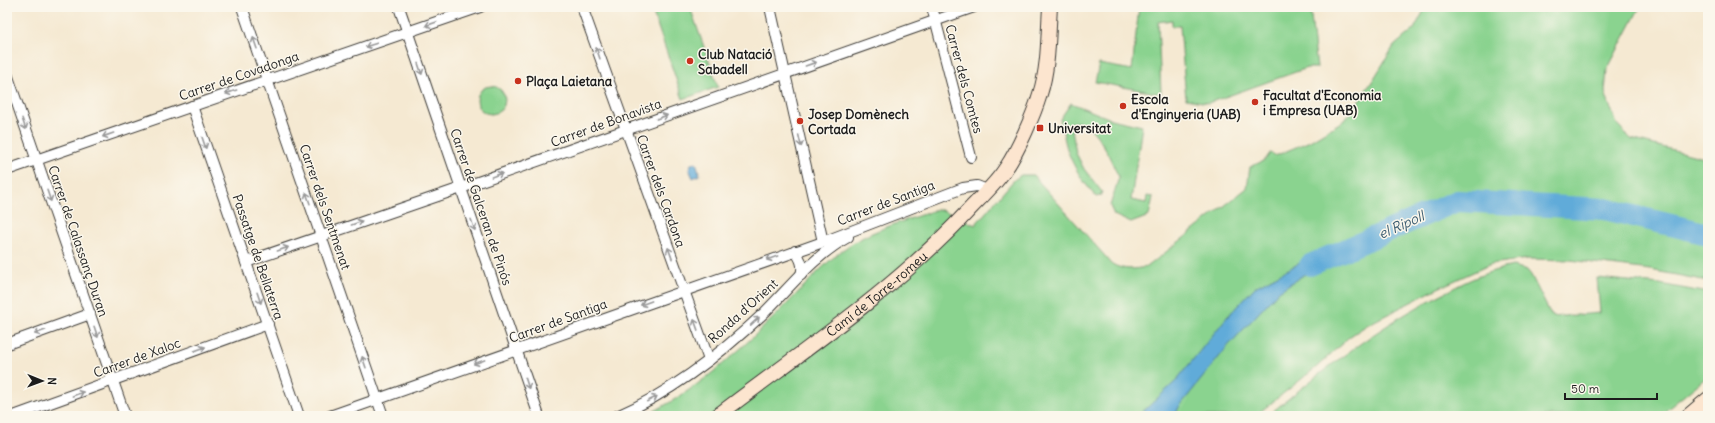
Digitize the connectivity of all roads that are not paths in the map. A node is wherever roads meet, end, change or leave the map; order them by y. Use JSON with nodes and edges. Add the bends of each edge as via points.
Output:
{"nodes":[{"id":1,"x":242,"y":7,"type":"edge"},
{"id":2,"x":399,"y":7,"type":"edge"},
{"id":3,"x":480,"y":7,"type":"edge"},
{"id":4,"x":582,"y":7,"type":"edge"},
{"id":5,"x":770,"y":7,"type":"edge"},
{"id":6,"x":932,"y":7,"type":"edge"},
{"id":7,"x":974,"y":7,"type":"edge"},
{"id":8,"x":1050,"y":7,"type":"edge"},
{"id":9,"x":935,"y":21,"type":"junction"},
{"id":10,"x":408,"y":32,"type":"junction"},
{"id":11,"x":784,"y":73,"type":"junction"},
{"id":12,"x":7,"y":74,"type":"edge"},
{"id":13,"x":267,"y":79,"type":"junction"},
{"id":14,"x":192,"y":106,"type":"junction"},
{"id":15,"x":625,"y":130,"type":"junction"},
{"id":16,"x":971,"y":157,"type":"dead end"},
{"id":17,"x":36,"y":159,"type":"junction"},
{"id":18,"x":7,"y":170,"type":"edge"},
{"id":19,"x":461,"y":188,"type":"junction"},
{"id":20,"x":987,"y":190,"type":"junction"},
{"id":21,"x":882,"y":218,"type":"junction"},
{"id":22,"x":320,"y":235,"type":"junction"},
{"id":23,"x":823,"y":242,"type":"junction"},
{"id":24,"x":795,"y":251,"type":"junction"},
{"id":25,"x":246,"y":262,"type":"junction"},
{"id":26,"x":801,"y":275,"type":"junction"},
{"id":27,"x":683,"y":290,"type":"junction"},
{"id":28,"x":90,"y":314,"type":"junction"},
{"id":29,"x":268,"y":324,"type":"junction"},
{"id":30,"x":7,"y":344,"type":"edge"},
{"id":31,"x":516,"y":349,"type":"junction"},
{"id":32,"x":709,"y":360,"type":"junction"},
{"id":33,"x":113,"y":381,"type":"junction"},
{"id":34,"x":376,"y":399,"type":"junction"},
{"id":35,"x":1708,"y":399,"type":"edge"},
{"id":36,"x":14,"y":416,"type":"edge"},
{"id":37,"x":125,"y":416,"type":"edge"},
{"id":38,"x":299,"y":416,"type":"edge"},
{"id":39,"x":330,"y":416,"type":"edge"},
{"id":40,"x":382,"y":416,"type":"edge"},
{"id":41,"x":538,"y":416,"type":"edge"},
{"id":42,"x":617,"y":416,"type":"edge"},
{"id":43,"x":717,"y":416,"type":"edge"},
{"id":44,"x":1688,"y":416,"type":"edge"}],
"edges":[{"from":13,"to":1,"type":"street","name":"Carrer dels Sentmenat","one_way":true},
{"from":2,"to":10,"type":"street","name":"Carrer de Galceran de Pinós"},
{"from":3,"to":10,"type":"street","name":"Carrer de Covadonga","one_way":true},
{"from":15,"to":4,"type":"street","name":"Carrer dels Cardona","one_way":true},
{"from":5,"to":11,"type":"street"},
{"from":6,"to":9,"type":"street","name":"Carrer dels Comtes"},
{"from":7,"to":9,"type":"street","name":"Carrer de Bonavista"},
{"from":8,"to":20,"type":"street","name":"Camí de Torre-romeu","via":[[1047,64],[1040,94],[1006,169]]},
{"from":11,"to":9,"type":"street","name":"Carrer de Bonavista","one_way":true},
{"from":9,"to":16,"type":"street","name":"Carrer dels Comtes"},
{"from":10,"to":13,"type":"street","name":"Carrer de Covadonga","one_way":true},
{"from":10,"to":19,"type":"street","name":"Carrer de Galceran de Pinós","one_way":true},
{"from":15,"to":11,"type":"street","name":"Carrer de Bonavista","one_way":true},
{"from":11,"to":23,"type":"street","one_way":true},
{"from":12,"to":17,"type":"street","name":"Carrer de Calassanç Duran","one_way":true},
{"from":13,"to":14,"type":"street","name":"Carrer de Covadonga","one_way":true},
{"from":22,"to":13,"type":"street","name":"Carrer dels Sentmenat","one_way":true},
{"from":14,"to":17,"type":"street","name":"Carrer de Covadonga","one_way":true},
{"from":14,"to":25,"type":"street","name":"Passatge de Bellaterra","one_way":true},
{"from":19,"to":15,"type":"street","name":"Carrer de Bonavista","one_way":true},
{"from":27,"to":15,"type":"street","name":"Carrer dels Cardona","one_way":true},
{"from":17,"to":18,"type":"street","name":"Carrer de Covadonga"},
{"from":17,"to":28,"type":"street","name":"Carrer de Calassanç Duran","one_way":true},
{"from":22,"to":19,"type":"street","name":"Carrer de Bonavista","one_way":true},
{"from":19,"to":31,"type":"street","name":"Carrer de Galceran de Pinós","one_way":true},
{"from":20,"to":21,"type":"street","name":"Carrer de Santiga","via":[[977,186],[963,188]]},
{"from":20,"to":43,"type":"street","name":"Camí de Torre-romeu","via":[[922,258]]},
{"from":21,"to":23,"type":"street","name":"Carrer de Santiga"},
{"from":21,"to":26,"type":"street","name":"Ronda d'Orient","via":[[827,250]]},
{"from":25,"to":22,"type":"street","name":"Carrer de Bonavista","one_way":true},
{"from":34,"to":22,"type":"street","name":"Carrer dels Sentmenat","one_way":true},
{"from":23,"to":24,"type":"street","name":"Carrer de Santiga"},
{"from":24,"to":26,"type":"street","via":[[802,263]]},
{"from":24,"to":27,"type":"street","name":"Carrer de Santiga","one_way":true},
{"from":25,"to":29,"type":"street","name":"Passatge de Bellaterra","one_way":true},
{"from":32,"to":26,"type":"street","name":"Ronda d'Orient","one_way":true,"via":[[748,328]]},
{"from":27,"to":31,"type":"street","name":"Carrer de Santiga","one_way":true},
{"from":32,"to":27,"type":"street","name":"Carrer dels Cardona","one_way":true},
{"from":28,"to":30,"type":"street","one_way":true},
{"from":28,"to":33,"type":"street","name":"Carrer de Calassanç Duran","one_way":true},
{"from":33,"to":29,"type":"street","name":"Carrer de Xaloc","one_way":true},
{"from":29,"to":38,"type":"street","name":"Passatge de Bellaterra"},
{"from":31,"to":34,"type":"street","name":"Carrer de Santiga","one_way":true},
{"from":31,"to":41,"type":"street","name":"Carrer de Galceran de Pinós","one_way":true},
{"from":42,"to":32,"type":"street","name":"Ronda d'Orient","one_way":true,"via":[[657,397]]},
{"from":36,"to":33,"type":"street","name":"Carrer de Xaloc","one_way":true},
{"from":33,"to":37,"type":"street","name":"Carrer de Calassanç Duran"},
{"from":34,"to":39,"type":"street","name":"Carrer de Santiga"},
{"from":34,"to":40,"type":"street","name":"Carrer dels Sentmenat"},
{"from":35,"to":44,"type":"street"}]}
